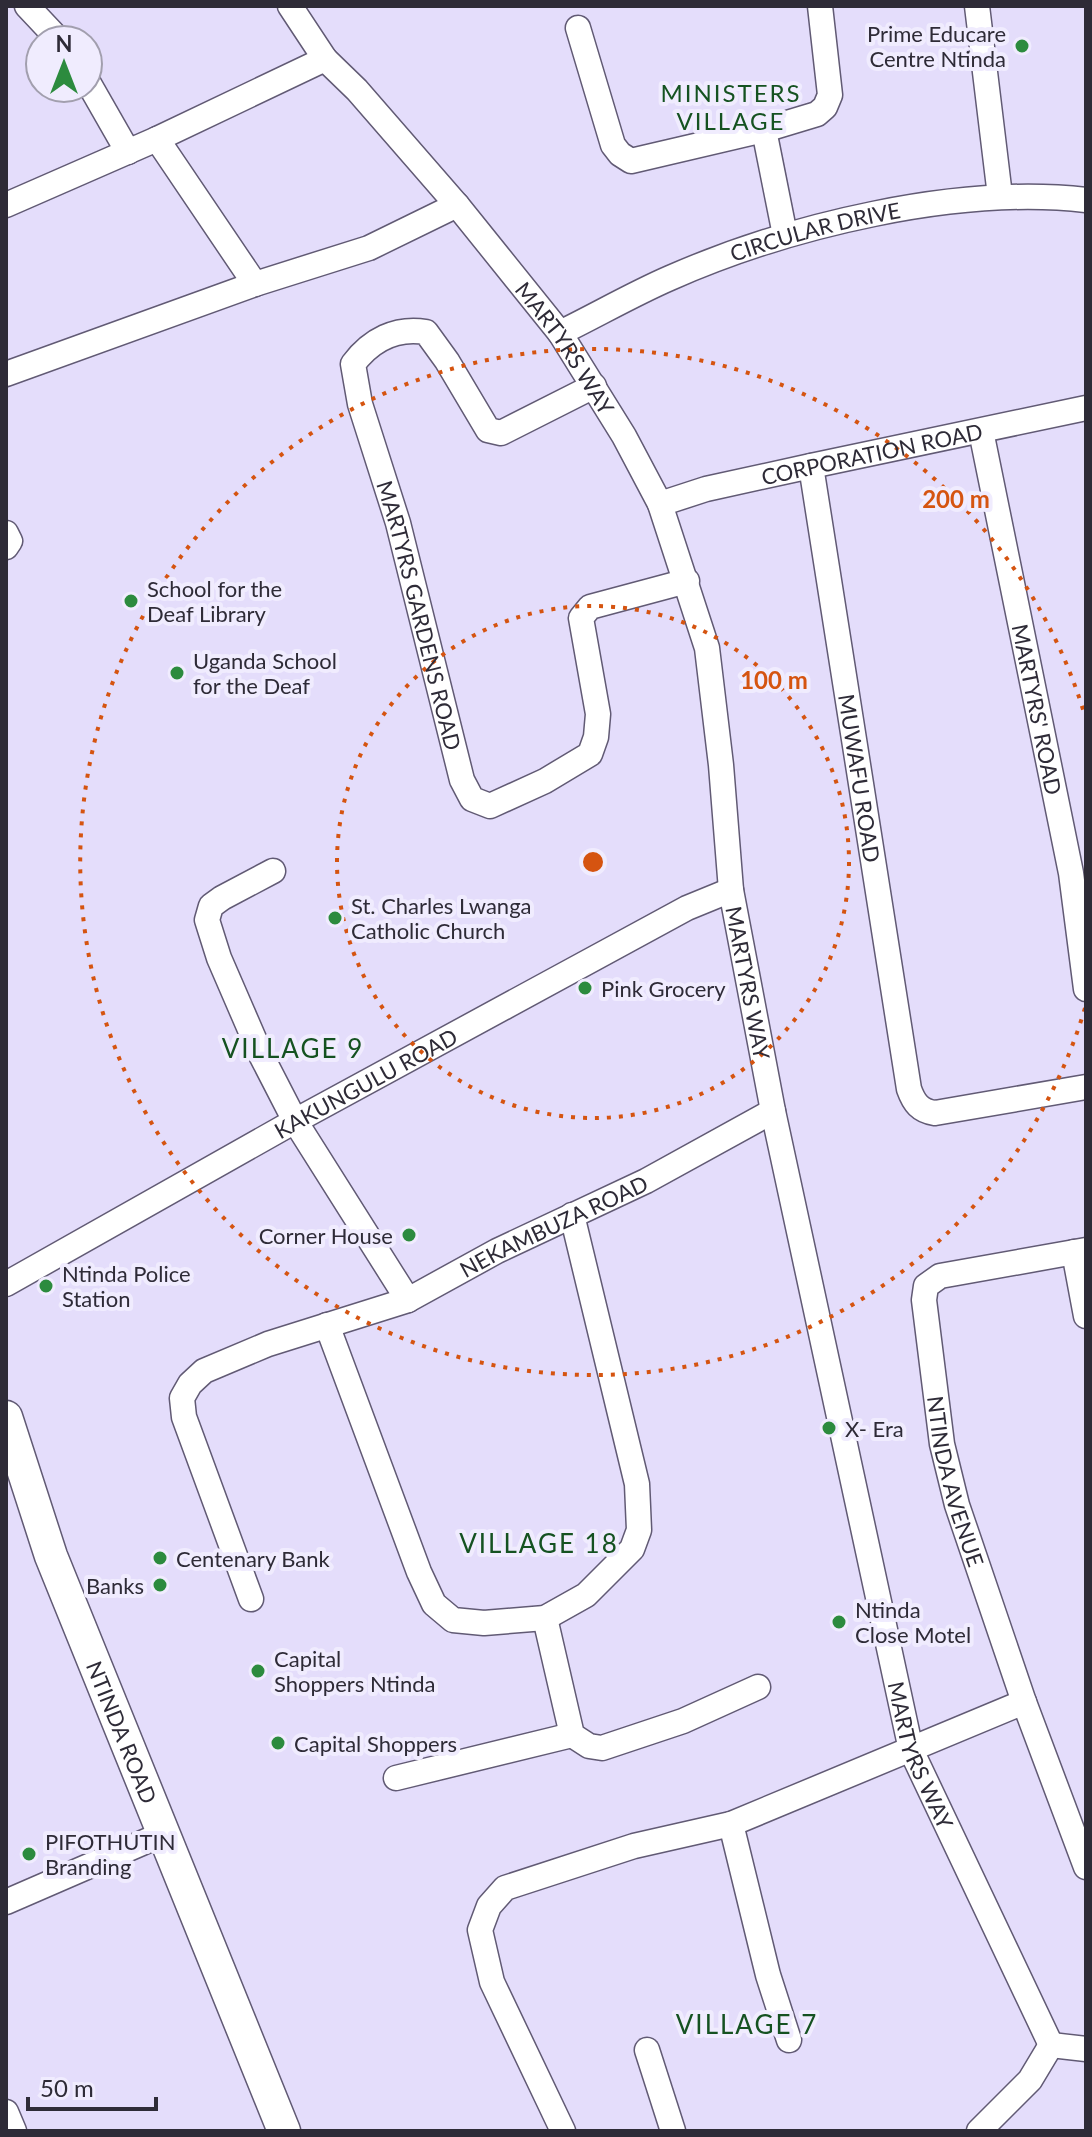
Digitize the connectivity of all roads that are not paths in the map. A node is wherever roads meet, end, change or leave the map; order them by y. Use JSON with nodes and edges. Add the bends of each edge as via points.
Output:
{"nodes":[{"id":1,"x":27,"y":6,"type":"edge"},
{"id":2,"x":290,"y":6,"type":"edge"},
{"id":3,"x":820,"y":6,"type":"edge"},
{"id":4,"x":977,"y":6,"type":"edge"},
{"id":5,"x":44,"y":24,"type":"edge"},
{"id":6,"x":578,"y":28,"type":"dead end"},
{"id":7,"x":325,"y":59,"type":"junction"},
{"id":8,"x":101,"y":104,"type":"edge"},
{"id":9,"x":764,"y":130,"type":"junction"},
{"id":10,"x":157,"y":139,"type":"junction"},
{"id":11,"x":128,"y":152,"type":"junction"},
{"id":12,"x":1000,"y":196,"type":"junction"},
{"id":13,"x":1086,"y":200,"type":"edge"},
{"id":14,"x":6,"y":205,"type":"edge"},
{"id":15,"x":457,"y":205,"type":"junction"},
{"id":16,"x":785,"y":235,"type":"junction"},
{"id":17,"x":255,"y":284,"type":"junction"},
{"id":18,"x":560,"y":333,"type":"junction"},
{"id":19,"x":6,"y":374,"type":"edge"},
{"id":20,"x":594,"y":386,"type":"junction"},
{"id":21,"x":1085,"y":411,"type":"edge"},
{"id":22,"x":981,"y":431,"type":"junction"},
{"id":23,"x":811,"y":466,"type":"junction"},
{"id":24,"x":660,"y":504,"type":"junction"},
{"id":25,"x":6,"y":533,"type":"edge"},
{"id":26,"x":6,"y":547,"type":"edge"},
{"id":27,"x":687,"y":581,"type":"junction"},
{"id":28,"x":273,"y":871,"type":"dead end"},
{"id":29,"x":731,"y":890,"type":"junction"},
{"id":30,"x":1086,"y":989,"type":"edge"},
{"id":31,"x":1086,"y":1087,"type":"edge"},
{"id":32,"x":773,"y":1111,"type":"junction"},
{"id":33,"x":295,"y":1121,"type":"junction"},
{"id":34,"x":572,"y":1215,"type":"junction"},
{"id":35,"x":1080,"y":1251,"type":"edge"},
{"id":36,"x":6,"y":1284,"type":"edge"},
{"id":37,"x":408,"y":1300,"type":"junction"},
{"id":38,"x":1086,"y":1316,"type":"edge"},
{"id":39,"x":327,"y":1325,"type":"junction"},
{"id":40,"x":6,"y":1417,"type":"edge"},
{"id":41,"x":251,"y":1599,"type":"dead end"},
{"id":42,"x":545,"y":1618,"type":"junction"},
{"id":43,"x":758,"y":1687,"type":"dead end"},
{"id":44,"x":1024,"y":1702,"type":"junction"},
{"id":45,"x":572,"y":1735,"type":"junction"},
{"id":46,"x":911,"y":1750,"type":"junction"},
{"id":47,"x":396,"y":1778,"type":"dead end"},
{"id":48,"x":731,"y":1824,"type":"junction"},
{"id":49,"x":165,"y":1833,"type":"junction"},
{"id":50,"x":1085,"y":1863,"type":"edge"},
{"id":51,"x":6,"y":1902,"type":"edge"},
{"id":52,"x":789,"y":2040,"type":"dead end"},
{"id":53,"x":1051,"y":2045,"type":"junction"},
{"id":54,"x":1086,"y":2049,"type":"edge"},
{"id":55,"x":647,"y":2050,"type":"dead end"},
{"id":56,"x":6,"y":2112,"type":"edge"},
{"id":57,"x":14,"y":2131,"type":"edge"},
{"id":58,"x":284,"y":2131,"type":"edge"},
{"id":59,"x":563,"y":2131,"type":"edge"},
{"id":60,"x":673,"y":2131,"type":"edge"},
{"id":61,"x":979,"y":2131,"type":"edge"}],
"edges":[{"from":1,"to":5,"type":"street"},
{"from":2,"to":7,"type":"street","name":"MARTYRS WAY"},
{"from":3,"to":9,"type":"street","via":[[830,95],[825,107]]},
{"from":4,"to":12,"type":"street"},
{"from":6,"to":9,"type":"street","via":[[613,145],[631,161]]},
{"from":7,"to":10,"type":"street"},
{"from":7,"to":15,"type":"street","name":"MARTYRS WAY"},
{"from":8,"to":11,"type":"street"},
{"from":9,"to":16,"type":"street"},
{"from":10,"to":11,"type":"street"},
{"from":10,"to":17,"type":"street"},
{"from":11,"to":14,"type":"street"},
{"from":12,"to":13,"type":"street","name":"CIRCULAR DRIVE"},
{"from":12,"to":16,"type":"street","name":"CIRCULAR DRIVE"},
{"from":15,"to":17,"type":"street","via":[[369,248]]},
{"from":15,"to":18,"type":"street","name":"MARTYRS WAY"},
{"from":16,"to":18,"type":"street","name":"CIRCULAR DRIVE","via":[[669,278]]},
{"from":17,"to":19,"type":"street"},
{"from":18,"to":20,"type":"street","name":"MARTYRS WAY"},
{"from":20,"to":24,"type":"street","name":"MARTYRS WAY"},
{"from":20,"to":27,"type":"street","name":"MARTYRS GARDENS ROAD","via":[[493,433],[426,332],[375,340],[353,364],[462,780],[472,799],[490,806],[590,754],[598,714],[581,618],[590,607]]},
{"from":21,"to":22,"type":"street","name":"CORPORATION ROAD"},
{"from":22,"to":23,"type":"street","name":"CORPORATION ROAD"},
{"from":22,"to":30,"type":"street","name":"MARTYRS' ROAD","via":[[1071,873]]},
{"from":23,"to":24,"type":"street","name":"CORPORATION ROAD"},
{"from":23,"to":31,"type":"street","name":"MUWAFU ROAD","via":[[914,1103],[935,1113]]},
{"from":24,"to":27,"type":"street","name":"MARTYRS WAY"},
{"from":25,"to":26,"type":"street"},
{"from":27,"to":29,"type":"street","name":"MARTYRS WAY","via":[[707,648]]},
{"from":28,"to":33,"type":"street","via":[[211,906],[207,920],[261,1055]]},
{"from":29,"to":32,"type":"street","name":"MARTYRS WAY"},
{"from":29,"to":33,"type":"street","name":"KAKUNGULU ROAD","via":[[687,908]]},
{"from":32,"to":34,"type":"street","name":"NEKAMBUZA ROAD"},
{"from":32,"to":46,"type":"street","name":"MARTYRS WAY"},
{"from":33,"to":36,"type":"street","name":"KAKUNGULU ROAD"},
{"from":33,"to":37,"type":"street"},
{"from":34,"to":37,"type":"street","name":"NEKAMBUZA ROAD"},
{"from":34,"to":42,"type":"street","via":[[637,1484],[639,1530],[632,1549],[586,1595]]},
{"from":35,"to":38,"type":"street"},
{"from":35,"to":44,"type":"street","name":"NTINDA AVENUE","via":[[940,1276],[926,1286],[924,1300],[942,1444],[957,1505]]},
{"from":37,"to":39,"type":"street","name":"NEKAMBUZA ROAD"},
{"from":39,"to":41,"type":"street","name":"NEKAMBUZA ROAD","via":[[204,1371],[182,1398],[184,1417]]},
{"from":39,"to":42,"type":"street","via":[[434,1604],[453,1620]]},
{"from":40,"to":49,"type":"main road","name":"NTINDA ROAD","via":[[51,1556]]},
{"from":42,"to":45,"type":"street"},
{"from":43,"to":45,"type":"street","via":[[683,1721],[602,1748]]},
{"from":44,"to":46,"type":"street"},
{"from":44,"to":50,"type":"street","name":"NTINDA AVENUE"},
{"from":45,"to":47,"type":"street"},
{"from":46,"to":48,"type":"street"},
{"from":46,"to":53,"type":"street","name":"MARTYRS WAY"},
{"from":48,"to":52,"type":"street"},
{"from":48,"to":59,"type":"street","via":[[543,1874],[505,1888],[489,1906],[480,1930],[492,1982]]},
{"from":49,"to":51,"type":"street"},
{"from":49,"to":58,"type":"main road","name":"NTINDA ROAD"},
{"from":53,"to":54,"type":"street"},
{"from":53,"to":61,"type":"street","via":[[1030,2080]]},
{"from":55,"to":60,"type":"street"},
{"from":56,"to":57,"type":"street"}]}
